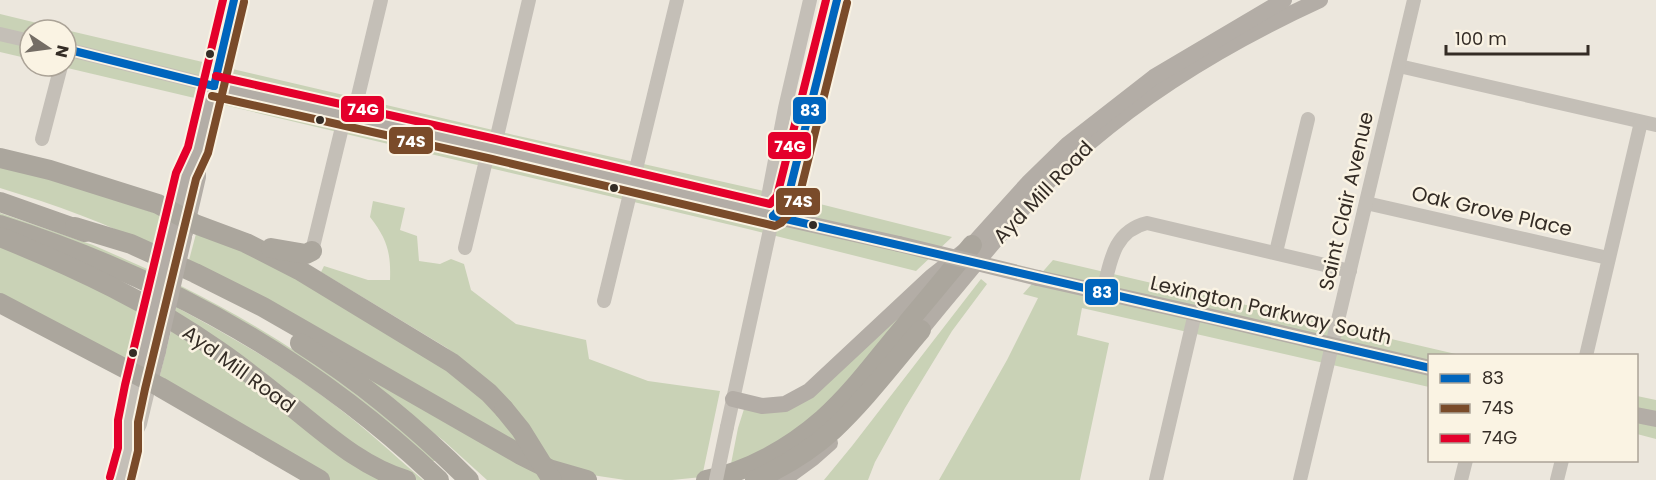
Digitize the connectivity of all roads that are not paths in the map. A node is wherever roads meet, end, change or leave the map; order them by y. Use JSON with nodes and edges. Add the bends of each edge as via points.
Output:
{"nodes":[{"id":1,"x":234,"y":0,"type":"edge"},
{"id":2,"x":381,"y":0,"type":"edge"},
{"id":3,"x":529,"y":0,"type":"edge"},
{"id":4,"x":677,"y":0,"type":"edge"},
{"id":5,"x":810,"y":0,"type":"edge"},
{"id":6,"x":837,"y":0,"type":"edge"},
{"id":7,"x":1272,"y":0,"type":"edge"},
{"id":8,"x":1284,"y":0,"type":"edge"},
{"id":9,"x":1320,"y":0,"type":"edge"},
{"id":10,"x":1414,"y":0,"type":"edge"},
{"id":11,"x":1232,"y":29,"type":"junction"},
{"id":12,"x":0,"y":34,"type":"edge"},
{"id":13,"x":18,"y":38,"type":"edge"},
{"id":14,"x":78,"y":52,"type":"edge"},
{"id":15,"x":1399,"y":66,"type":"junction"},
{"id":16,"x":58,"y":78,"type":"edge"},
{"id":17,"x":214,"y":86,"type":"junction"},
{"id":18,"x":349,"y":116,"type":"junction"},
{"id":19,"x":1308,"y":119,"type":"dead end"},
{"id":20,"x":1641,"y":122,"type":"junction"},
{"id":21,"x":1656,"y":125,"type":"edge"},
{"id":22,"x":42,"y":139,"type":"dead end"},
{"id":23,"x":491,"y":148,"type":"junction"},
{"id":24,"x":0,"y":158,"type":"edge"},
{"id":25,"x":633,"y":182,"type":"junction"},
{"id":26,"x":0,"y":202,"type":"edge"},
{"id":27,"x":1366,"y":203,"type":"junction"},
{"id":28,"x":773,"y":216,"type":"junction"},
{"id":29,"x":0,"y":225,"type":"edge"},
{"id":30,"x":180,"y":226,"type":"junction"},
{"id":31,"x":75,"y":227,"type":"junction"},
{"id":32,"x":0,"y":237,"type":"edge"},
{"id":33,"x":246,"y":243,"type":"junction"},
{"id":34,"x":972,"y":245,"type":"junction"},
{"id":35,"x":314,"y":246,"type":"joint"},
{"id":36,"x":465,"y":248,"type":"dead end"},
{"id":37,"x":1276,"y":252,"type":"junction"},
{"id":38,"x":1608,"y":258,"type":"junction"},
{"id":39,"x":1350,"y":271,"type":"junction"},
{"id":40,"x":1103,"y":292,"type":"junction"},
{"id":41,"x":604,"y":301,"type":"dead end"},
{"id":42,"x":0,"y":303,"type":"edge"},
{"id":43,"x":1195,"y":313,"type":"junction"},
{"id":44,"x":921,"y":330,"type":"junction"},
{"id":45,"x":1331,"y":346,"type":"junction"},
{"id":46,"x":1586,"y":354,"type":"edge"},
{"id":47,"x":1428,"y":368,"type":"edge"},
{"id":48,"x":144,"y":379,"type":"junction"},
{"id":49,"x":733,"y":399,"type":"junction"},
{"id":50,"x":1638,"y":416,"type":"edge"},
{"id":51,"x":1656,"y":420,"type":"edge"},
{"id":52,"x":1466,"y":462,"type":"edge"},
{"id":53,"x":1562,"y":462,"type":"edge"},
{"id":54,"x":120,"y":480,"type":"edge"},
{"id":55,"x":320,"y":480,"type":"edge"},
{"id":56,"x":406,"y":480,"type":"edge"},
{"id":57,"x":439,"y":480,"type":"edge"},
{"id":58,"x":469,"y":480,"type":"edge"},
{"id":59,"x":552,"y":480,"type":"edge"},
{"id":60,"x":587,"y":480,"type":"edge"},
{"id":61,"x":706,"y":480,"type":"edge"},
{"id":62,"x":716,"y":480,"type":"edge"},
{"id":63,"x":755,"y":480,"type":"edge"},
{"id":64,"x":783,"y":480,"type":"edge"},
{"id":65,"x":1156,"y":480,"type":"edge"},
{"id":66,"x":1300,"y":480,"type":"edge"},
{"id":67,"x":1461,"y":480,"type":"edge"},
{"id":68,"x":1557,"y":480,"type":"edge"}],
"edges":[{"from":1,"to":17,"type":"main road"},
{"from":2,"to":18,"type":"street"},
{"from":3,"to":23,"type":"street"},
{"from":4,"to":25,"type":"street"},
{"from":5,"to":28,"type":"street","via":[[768,197]]},
{"from":6,"to":28,"type":"street","via":[[787,201]]},
{"from":7,"to":11,"type":"main road"},
{"from":8,"to":11,"type":"main road","name":"Ayd Mill Road"},
{"from":9,"to":44,"type":"main road","name":"Ayd Mill Road","via":[[1212,55],[1092,141],[1006,226]]},
{"from":10,"to":15,"type":"street","name":"Saint Clair Avenue"},
{"from":11,"to":34,"type":"main road","name":"Ayd Mill Road","via":[[1154,77],[1068,144]]},
{"from":12,"to":13,"type":"street"},
{"from":14,"to":17,"type":"street","name":"Lexington Parkway South"},
{"from":15,"to":20,"type":"street"},
{"from":15,"to":27,"type":"street","name":"Saint Clair Avenue"},
{"from":16,"to":22,"type":"street"},
{"from":17,"to":18,"type":"main road","name":"Lexington Parkway South"},
{"from":17,"to":30,"type":"main road","via":[[198,151],[186,175]]},
{"from":18,"to":23,"type":"main road","name":"Lexington Parkway South"},
{"from":18,"to":35,"type":"street"},
{"from":19,"to":37,"type":"street"},
{"from":20,"to":21,"type":"street"},
{"from":20,"to":38,"type":"street"},
{"from":23,"to":25,"type":"main road","name":"Lexington Parkway South"},
{"from":23,"to":36,"type":"street"},
{"from":24,"to":30,"type":"highway","via":[[158,204]]},
{"from":25,"to":28,"type":"main road","name":"Lexington Parkway South"},
{"from":25,"to":41,"type":"street"},
{"from":26,"to":31,"type":"highway"},
{"from":27,"to":38,"type":"street","name":"Oak Grove Place"},
{"from":27,"to":39,"type":"street","name":"Saint Clair Avenue"},
{"from":28,"to":40,"type":"main road","name":"Lexington Parkway South","bridge":true},
{"from":28,"to":49,"type":"street"},
{"from":29,"to":57,"type":"highway","via":[[102,261],[197,306],[338,395]]},
{"from":30,"to":33,"type":"highway","via":[[195,224]]},
{"from":30,"to":48,"type":"main road","bridge":true},
{"from":31,"to":58,"type":"highway","via":[[198,282],[279,329],[360,385]]},
{"from":31,"to":60,"type":"highway","via":[[132,243],[225,288],[521,455],[549,469]]},
{"from":32,"to":56,"type":"highway","name":"Ayd Mill Road","via":[[146,304],[242,367],[347,451]]},
{"from":33,"to":35,"type":"highway","via":[[297,254],[306,254]]},
{"from":33,"to":59,"type":"highway","bridge":true,"via":[[299,270],[452,363],[504,409]]},
{"from":34,"to":49,"type":"main road","name":"Ayd Mill Road","via":[[917,290],[809,392],[785,404],[762,406]]},
{"from":34,"to":61,"type":"highway","via":[[824,419],[772,455]]},
{"from":37,"to":39,"type":"street"},
{"from":37,"to":40,"type":"street","via":[[1147,223],[1133,228],[1115,247]]},
{"from":38,"to":46,"type":"street"},
{"from":39,"to":45,"type":"street","name":"Saint Clair Avenue"},
{"from":40,"to":43,"type":"main road","name":"Lexington Parkway South"},
{"from":42,"to":48,"type":"highway"},
{"from":43,"to":45,"type":"main road","name":"Lexington Parkway South"},
{"from":43,"to":65,"type":"street"},
{"from":44,"to":63,"type":"highway","name":"Ayd Mill Road","via":[[832,431],[794,459]]},
{"from":44,"to":64,"type":"main road","via":[[837,437]]},
{"from":45,"to":47,"type":"main road","name":"Lexington Parkway South"},
{"from":45,"to":66,"type":"street","name":"Saint Clair Avenue"},
{"from":48,"to":54,"type":"street","via":[[140,424]]},
{"from":48,"to":55,"type":"highway"},
{"from":49,"to":62,"type":"street","bridge":true},
{"from":50,"to":51,"type":"main road"},
{"from":52,"to":67,"type":"street"},
{"from":53,"to":68,"type":"street"}]}
